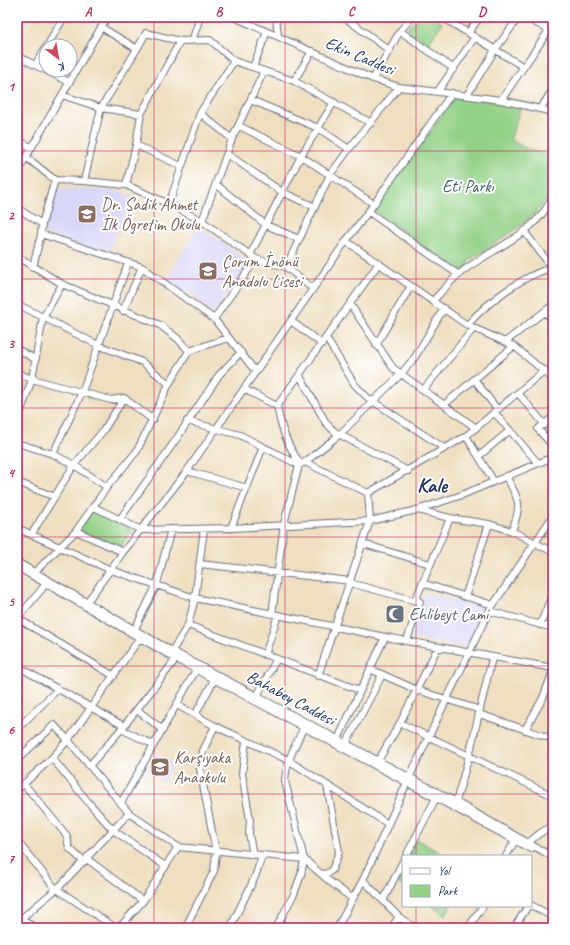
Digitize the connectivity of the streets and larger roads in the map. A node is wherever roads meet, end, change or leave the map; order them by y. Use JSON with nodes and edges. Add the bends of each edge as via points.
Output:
{"nodes":[{"id":1,"x":64,"y":17,"type":"edge"},
{"id":2,"x":200,"y":17,"type":"edge"},
{"id":3,"x":276,"y":17,"type":"edge"},
{"id":4,"x":344,"y":17,"type":"edge"},
{"id":5,"x":442,"y":17,"type":"edge"},
{"id":6,"x":480,"y":17,"type":"edge"},
{"id":7,"x":520,"y":17,"type":"edge"},
{"id":8,"x":525,"y":17,"type":"edge"},
{"id":9,"x":553,"y":17,"type":"edge"},
{"id":10,"x":105,"y":18,"type":"edge"},
{"id":11,"x":238,"y":18,"type":"edge"},
{"id":12,"x":409,"y":18,"type":"edge"},
{"id":13,"x":101,"y":27,"type":"junction"},
{"id":14,"x":549,"y":29,"type":"edge"},
{"id":15,"x":400,"y":31,"type":"junction"},
{"id":16,"x":267,"y":32,"type":"junction"},
{"id":17,"x":468,"y":33,"type":"junction"},
{"id":18,"x":278,"y":36,"type":"junction"},
{"id":19,"x":474,"y":37,"type":"junction"},
{"id":20,"x":51,"y":38,"type":"edge"},
{"id":21,"x":180,"y":41,"type":"junction"},
{"id":22,"x":192,"y":41,"type":"junction"},
{"id":23,"x":137,"y":49,"type":"junction"},
{"id":24,"x":388,"y":50,"type":"junction"},
{"id":25,"x":495,"y":50,"type":"junction"},
{"id":26,"x":312,"y":51,"type":"junction"},
{"id":27,"x":17,"y":56,"type":"edge"},
{"id":28,"x":38,"y":60,"type":"edge"},
{"id":29,"x":234,"y":61,"type":"junction"},
{"id":30,"x":35,"y":65,"type":"junction"},
{"id":31,"x":522,"y":66,"type":"junction"},
{"id":32,"x":253,"y":67,"type":"junction"},
{"id":33,"x":454,"y":69,"type":"junction"},
{"id":34,"x":264,"y":71,"type":"junction"},
{"id":35,"x":373,"y":79,"type":"junction"},
{"id":36,"x":294,"y":81,"type":"junction"},
{"id":37,"x":69,"y":82,"type":"junction"},
{"id":38,"x":399,"y":87,"type":"junction"},
{"id":39,"x":553,"y":89,"type":"edge"},
{"id":40,"x":438,"y":91,"type":"junction"},
{"id":41,"x":452,"y":93,"type":"junction"},
{"id":42,"x":62,"y":95,"type":"junction"},
{"id":43,"x":467,"y":95,"type":"junction"},
{"id":44,"x":251,"y":100,"type":"junction"},
{"id":45,"x":501,"y":100,"type":"junction"},
{"id":46,"x":334,"y":102,"type":"junction"},
{"id":47,"x":101,"y":108,"type":"junction"},
{"id":48,"x":541,"y":108,"type":"junction"},
{"id":49,"x":553,"y":112,"type":"edge"},
{"id":50,"x":200,"y":113,"type":"junction"},
{"id":51,"x":141,"y":114,"type":"junction"},
{"id":52,"x":371,"y":123,"type":"junction"},
{"id":53,"x":239,"y":126,"type":"junction"},
{"id":54,"x":318,"y":128,"type":"junction"},
{"id":55,"x":232,"y":139,"type":"junction"},
{"id":56,"x":17,"y":140,"type":"edge"},
{"id":57,"x":136,"y":146,"type":"junction"},
{"id":58,"x":31,"y":147,"type":"junction"},
{"id":59,"x":349,"y":149,"type":"junction"},
{"id":60,"x":227,"y":154,"type":"junction"},
{"id":61,"x":301,"y":156,"type":"junction"},
{"id":62,"x":26,"y":157,"type":"junction"},
{"id":63,"x":181,"y":166,"type":"junction"},
{"id":64,"x":17,"y":173,"type":"edge"},
{"id":65,"x":330,"y":175,"type":"junction"},
{"id":66,"x":55,"y":180,"type":"junction"},
{"id":67,"x":84,"y":181,"type":"junction"},
{"id":68,"x":126,"y":185,"type":"junction"},
{"id":69,"x":216,"y":185,"type":"junction"},
{"id":70,"x":282,"y":192,"type":"junction"},
{"id":71,"x":553,"y":196,"type":"edge"},
{"id":72,"x":169,"y":204,"type":"junction"},
{"id":73,"x":374,"y":204,"type":"junction"},
{"id":74,"x":314,"y":207,"type":"junction"},
{"id":75,"x":17,"y":208,"type":"edge"},
{"id":76,"x":369,"y":212,"type":"junction"},
{"id":77,"x":202,"y":221,"type":"junction"},
{"id":78,"x":42,"y":224,"type":"junction"},
{"id":79,"x":266,"y":225,"type":"junction"},
{"id":80,"x":524,"y":231,"type":"junction"},
{"id":81,"x":41,"y":234,"type":"junction"},
{"id":82,"x":299,"y":238,"type":"junction"},
{"id":83,"x":346,"y":241,"type":"junction"},
{"id":84,"x":250,"y":255,"type":"junction"},
{"id":85,"x":17,"y":256,"type":"edge"},
{"id":86,"x":256,"y":259,"type":"junction"},
{"id":87,"x":128,"y":263,"type":"junction"},
{"id":88,"x":379,"y":263,"type":"junction"},
{"id":89,"x":33,"y":267,"type":"junction"},
{"id":90,"x":142,"y":267,"type":"junction"},
{"id":91,"x":286,"y":267,"type":"junction"},
{"id":92,"x":553,"y":268,"type":"edge"},
{"id":93,"x":459,"y":275,"type":"junction"},
{"id":94,"x":62,"y":284,"type":"junction"},
{"id":95,"x":411,"y":286,"type":"junction"},
{"id":96,"x":313,"y":289,"type":"junction"},
{"id":97,"x":433,"y":301,"type":"junction"},
{"id":98,"x":17,"y":304,"type":"edge"},
{"id":99,"x":350,"y":304,"type":"junction"},
{"id":100,"x":553,"y":305,"type":"edge"},
{"id":101,"x":114,"y":307,"type":"junction"},
{"id":102,"x":444,"y":308,"type":"junction"},
{"id":103,"x":123,"y":311,"type":"junction"},
{"id":104,"x":545,"y":312,"type":"junction"},
{"id":105,"x":43,"y":318,"type":"junction"},
{"id":106,"x":214,"y":319,"type":"junction"},
{"id":107,"x":291,"y":321,"type":"junction"},
{"id":108,"x":553,"y":321,"type":"edge"},
{"id":109,"x":467,"y":325,"type":"junction"},
{"id":110,"x":474,"y":328,"type":"junction"},
{"id":111,"x":228,"y":338,"type":"junction"},
{"id":112,"x":326,"y":338,"type":"junction"},
{"id":113,"x":505,"y":342,"type":"junction"},
{"id":114,"x":322,"y":344,"type":"junction"},
{"id":115,"x":98,"y":345,"type":"junction"},
{"id":116,"x":376,"y":345,"type":"junction"},
{"id":117,"x":514,"y":346,"type":"junction"},
{"id":118,"x":17,"y":349,"type":"edge"},
{"id":119,"x":189,"y":351,"type":"junction"},
{"id":120,"x":241,"y":352,"type":"junction"},
{"id":121,"x":35,"y":359,"type":"junction"},
{"id":122,"x":545,"y":370,"type":"junction"},
{"id":123,"x":17,"y":372,"type":"edge"},
{"id":124,"x":256,"y":372,"type":"junction"},
{"id":125,"x":401,"y":374,"type":"junction"},
{"id":126,"x":300,"y":376,"type":"junction"},
{"id":127,"x":553,"y":378,"type":"edge"},
{"id":128,"x":32,"y":379,"type":"junction"},
{"id":129,"x":474,"y":379,"type":"junction"},
{"id":130,"x":169,"y":384,"type":"junction"},
{"id":131,"x":244,"y":389,"type":"junction"},
{"id":132,"x":424,"y":390,"type":"junction"},
{"id":133,"x":82,"y":392,"type":"junction"},
{"id":134,"x":518,"y":393,"type":"junction"},
{"id":135,"x":124,"y":398,"type":"junction"},
{"id":136,"x":20,"y":402,"type":"edge"},
{"id":137,"x":373,"y":402,"type":"junction"},
{"id":138,"x":445,"y":404,"type":"junction"},
{"id":139,"x":277,"y":406,"type":"junction"},
{"id":140,"x":496,"y":411,"type":"junction"},
{"id":141,"x":553,"y":417,"type":"edge"},
{"id":142,"x":153,"y":420,"type":"junction"},
{"id":143,"x":187,"y":421,"type":"junction"},
{"id":144,"x":17,"y":422,"type":"edge"},
{"id":145,"x":545,"y":425,"type":"junction"},
{"id":146,"x":215,"y":428,"type":"junction"},
{"id":147,"x":476,"y":428,"type":"junction"},
{"id":148,"x":509,"y":431,"type":"junction"},
{"id":149,"x":339,"y":435,"type":"junction"},
{"id":150,"x":466,"y":436,"type":"junction"},
{"id":151,"x":17,"y":443,"type":"edge"},
{"id":152,"x":553,"y":446,"type":"edge"},
{"id":153,"x":263,"y":447,"type":"junction"},
{"id":154,"x":444,"y":448,"type":"junction"},
{"id":155,"x":53,"y":454,"type":"junction"},
{"id":156,"x":478,"y":456,"type":"junction"},
{"id":157,"x":553,"y":457,"type":"edge"},
{"id":158,"x":301,"y":463,"type":"junction"},
{"id":159,"x":538,"y":463,"type":"junction"},
{"id":160,"x":74,"y":465,"type":"junction"},
{"id":161,"x":187,"y":471,"type":"junction"},
{"id":162,"x":408,"y":471,"type":"junction"},
{"id":163,"x":506,"y":476,"type":"junction"},
{"id":164,"x":493,"y":480,"type":"junction"},
{"id":165,"x":17,"y":482,"type":"edge"},
{"id":166,"x":107,"y":487,"type":"junction"},
{"id":167,"x":247,"y":488,"type":"junction"},
{"id":168,"x":368,"y":493,"type":"junction"},
{"id":169,"x":55,"y":497,"type":"junction"},
{"id":170,"x":94,"y":506,"type":"junction"},
{"id":171,"x":417,"y":510,"type":"junction"},
{"id":172,"x":553,"y":516,"type":"edge"},
{"id":173,"x":450,"y":518,"type":"junction"},
{"id":174,"x":120,"y":519,"type":"junction"},
{"id":175,"x":370,"y":521,"type":"junction"},
{"id":176,"x":284,"y":524,"type":"junction"},
{"id":177,"x":489,"y":524,"type":"junction"},
{"id":178,"x":17,"y":528,"type":"edge"},
{"id":179,"x":231,"y":528,"type":"junction"},
{"id":180,"x":171,"y":529,"type":"junction"},
{"id":181,"x":204,"y":529,"type":"junction"},
{"id":182,"x":141,"y":530,"type":"junction"},
{"id":183,"x":76,"y":531,"type":"junction"},
{"id":184,"x":512,"y":531,"type":"junction"},
{"id":185,"x":32,"y":535,"type":"junction"},
{"id":186,"x":535,"y":542,"type":"junction"},
{"id":187,"x":364,"y":544,"type":"junction"},
{"id":188,"x":58,"y":548,"type":"junction"},
{"id":189,"x":123,"y":552,"type":"junction"},
{"id":190,"x":553,"y":552,"type":"edge"},
{"id":191,"x":17,"y":562,"type":"edge"},
{"id":192,"x":200,"y":564,"type":"junction"},
{"id":193,"x":430,"y":564,"type":"junction"},
{"id":194,"x":17,"y":567,"type":"edge"},
{"id":195,"x":111,"y":570,"type":"junction"},
{"id":196,"x":35,"y":572,"type":"junction"},
{"id":197,"x":278,"y":573,"type":"junction"},
{"id":198,"x":351,"y":582,"type":"junction"},
{"id":199,"x":422,"y":583,"type":"junction"},
{"id":200,"x":46,"y":584,"type":"junction"},
{"id":201,"x":157,"y":584,"type":"junction"},
{"id":202,"x":553,"y":593,"type":"edge"},
{"id":203,"x":465,"y":597,"type":"junction"},
{"id":204,"x":195,"y":598,"type":"junction"},
{"id":205,"x":415,"y":601,"type":"junction"},
{"id":206,"x":87,"y":602,"type":"junction"},
{"id":207,"x":493,"y":605,"type":"junction"},
{"id":208,"x":489,"y":611,"type":"junction"},
{"id":209,"x":275,"y":614,"type":"junction"},
{"id":210,"x":17,"y":618,"type":"edge"},
{"id":211,"x":188,"y":625,"type":"junction"},
{"id":212,"x":335,"y":625,"type":"junction"},
{"id":213,"x":540,"y":625,"type":"junction"},
{"id":214,"x":553,"y":628,"type":"edge"},
{"id":215,"x":135,"y":629,"type":"junction"},
{"id":216,"x":385,"y":637,"type":"junction"},
{"id":217,"x":140,"y":638,"type":"junction"},
{"id":218,"x":407,"y":640,"type":"junction"},
{"id":219,"x":438,"y":647,"type":"junction"},
{"id":220,"x":172,"y":651,"type":"junction"},
{"id":221,"x":469,"y":652,"type":"junction"},
{"id":222,"x":265,"y":655,"type":"junction"},
{"id":223,"x":492,"y":658,"type":"junction"},
{"id":224,"x":176,"y":659,"type":"junction"},
{"id":225,"x":276,"y":660,"type":"junction"},
{"id":226,"x":19,"y":668,"type":"edge"},
{"id":227,"x":196,"y":670,"type":"junction"},
{"id":228,"x":370,"y":670,"type":"junction"},
{"id":229,"x":553,"y":670,"type":"edge"},
{"id":230,"x":17,"y":675,"type":"edge"},
{"id":231,"x":382,"y":675,"type":"junction"},
{"id":232,"x":114,"y":676,"type":"junction"},
{"id":233,"x":318,"y":676,"type":"junction"},
{"id":234,"x":214,"y":680,"type":"junction"},
{"id":235,"x":58,"y":689,"type":"junction"},
{"id":236,"x":359,"y":690,"type":"junction"},
{"id":237,"x":417,"y":690,"type":"junction"},
{"id":238,"x":257,"y":696,"type":"junction"},
{"id":239,"x":447,"y":700,"type":"junction"},
{"id":240,"x":177,"y":704,"type":"junction"},
{"id":241,"x":91,"y":707,"type":"junction"},
{"id":242,"x":137,"y":710,"type":"junction"},
{"id":243,"x":480,"y":712,"type":"junction"},
{"id":244,"x":195,"y":715,"type":"junction"},
{"id":245,"x":400,"y":723,"type":"junction"},
{"id":246,"x":215,"y":726,"type":"junction"},
{"id":247,"x":304,"y":727,"type":"junction"},
{"id":248,"x":122,"y":728,"type":"junction"},
{"id":249,"x":17,"y":729,"type":"edge"},
{"id":250,"x":163,"y":730,"type":"junction"},
{"id":251,"x":525,"y":730,"type":"junction"},
{"id":252,"x":430,"y":736,"type":"junction"},
{"id":253,"x":338,"y":739,"type":"junction"},
{"id":254,"x":553,"y":739,"type":"edge"},
{"id":255,"x":68,"y":740,"type":"junction"},
{"id":256,"x":246,"y":741,"type":"junction"},
{"id":257,"x":346,"y":744,"type":"junction"},
{"id":258,"x":154,"y":745,"type":"junction"},
{"id":259,"x":469,"y":756,"type":"junction"},
{"id":260,"x":52,"y":758,"type":"junction"},
{"id":261,"x":17,"y":760,"type":"edge"},
{"id":262,"x":288,"y":760,"type":"junction"},
{"id":263,"x":378,"y":761,"type":"junction"},
{"id":264,"x":89,"y":766,"type":"junction"},
{"id":265,"x":408,"y":780,"type":"junction"},
{"id":266,"x":24,"y":784,"type":"junction"},
{"id":267,"x":327,"y":785,"type":"junction"},
{"id":268,"x":17,"y":790,"type":"edge"},
{"id":269,"x":553,"y":796,"type":"edge"},
{"id":270,"x":436,"y":798,"type":"junction"},
{"id":271,"x":456,"y":802,"type":"junction"},
{"id":272,"x":121,"y":804,"type":"junction"},
{"id":273,"x":129,"y":813,"type":"junction"},
{"id":274,"x":388,"y":824,"type":"junction"},
{"id":275,"x":553,"y":826,"type":"edge"},
{"id":276,"x":113,"y":830,"type":"junction"},
{"id":277,"x":17,"y":841,"type":"edge"},
{"id":278,"x":515,"y":841,"type":"junction"},
{"id":279,"x":528,"y":844,"type":"junction"},
{"id":280,"x":178,"y":847,"type":"junction"},
{"id":281,"x":216,"y":852,"type":"junction"},
{"id":282,"x":253,"y":855,"type":"junction"},
{"id":283,"x":407,"y":855,"type":"edge"},
{"id":284,"x":507,"y":855,"type":"edge"},
{"id":285,"x":262,"y":856,"type":"junction"},
{"id":286,"x":553,"y":857,"type":"edge"},
{"id":287,"x":304,"y":859,"type":"junction"},
{"id":288,"x":85,"y":861,"type":"junction"},
{"id":289,"x":553,"y":861,"type":"edge"},
{"id":290,"x":402,"y":863,"type":"edge"},
{"id":291,"x":165,"y":866,"type":"junction"},
{"id":292,"x":322,"y":874,"type":"junction"},
{"id":293,"x":364,"y":880,"type":"junction"},
{"id":294,"x":55,"y":888,"type":"junction"},
{"id":295,"x":353,"y":899,"type":"junction"},
{"id":296,"x":143,"y":900,"type":"junction"},
{"id":297,"x":384,"y":900,"type":"junction"},
{"id":298,"x":482,"y":907,"type":"edge"},
{"id":299,"x":529,"y":907,"type":"edge"},
{"id":300,"x":532,"y":907,"type":"edge"},
{"id":301,"x":399,"y":917,"type":"junction"},
{"id":302,"x":553,"y":917,"type":"edge"},
{"id":303,"x":18,"y":918,"type":"edge"},
{"id":304,"x":27,"y":928,"type":"edge"},
{"id":305,"x":36,"y":928,"type":"edge"},
{"id":306,"x":117,"y":928,"type":"edge"},
{"id":307,"x":185,"y":928,"type":"edge"},
{"id":308,"x":230,"y":928,"type":"edge"},
{"id":309,"x":276,"y":928,"type":"edge"},
{"id":310,"x":337,"y":928,"type":"edge"},
{"id":311,"x":391,"y":928,"type":"edge"},
{"id":312,"x":415,"y":928,"type":"edge"},
{"id":313,"x":468,"y":928,"type":"edge"},
{"id":314,"x":514,"y":928,"type":"edge"}],
"edges":[{"from":1,"to":20,"type":"street"},
{"from":2,"to":22,"type":"street"},
{"from":3,"to":18,"type":"street"},
{"from":4,"to":24,"type":"street"},
{"from":5,"to":17,"type":"street"},
{"from":6,"to":17,"type":"street"},
{"from":7,"to":25,"type":"street"},
{"from":8,"to":14,"type":"street"},
{"from":9,"to":14,"type":"street"},
{"from":10,"to":13,"type":"street"},
{"from":11,"to":16,"type":"street","name":"Ekin Caddesi"},
{"from":12,"to":15,"type":"street"},
{"from":13,"to":23,"type":"street"},
{"from":13,"to":37,"type":"street"},
{"from":14,"to":31,"type":"street"},
{"from":15,"to":24,"type":"street"},
{"from":15,"to":33,"type":"street"},
{"from":16,"to":18,"type":"street","name":"Ekin Caddesi"},
{"from":16,"to":32,"type":"street"},
{"from":17,"to":19,"type":"street"},
{"from":18,"to":26,"type":"street","name":"Ekin Caddesi"},
{"from":19,"to":25,"type":"street"},
{"from":19,"to":33,"type":"street"},
{"from":21,"to":22,"type":"street"},
{"from":21,"to":23,"type":"street","via":[[146,33]]},
{"from":21,"to":51,"type":"street"},
{"from":22,"to":29,"type":"street","via":[[210,40]]},
{"from":23,"to":47,"type":"street"},
{"from":24,"to":35,"type":"street"},
{"from":25,"to":31,"type":"street"},
{"from":25,"to":43,"type":"street"},
{"from":26,"to":35,"type":"street","name":"Ekin Caddesi"},
{"from":26,"to":36,"type":"street"},
{"from":27,"to":30,"type":"street"},
{"from":28,"to":30,"type":"street"},
{"from":29,"to":32,"type":"street"},
{"from":29,"to":50,"type":"street"},
{"from":30,"to":37,"type":"street"},
{"from":31,"to":45,"type":"street"},
{"from":32,"to":34,"type":"street"},
{"from":33,"to":40,"type":"street"},
{"from":34,"to":36,"type":"street"},
{"from":34,"to":44,"type":"street"},
{"from":35,"to":38,"type":"street","name":"Ekin Caddesi"},
{"from":36,"to":46,"type":"street"},
{"from":37,"to":42,"type":"street"},
{"from":38,"to":40,"type":"street","name":"Ekin Caddesi"},
{"from":38,"to":52,"type":"street"},
{"from":39,"to":48,"type":"street"},
{"from":40,"to":41,"type":"street","name":"Ekin Caddesi"},
{"from":41,"to":43,"type":"street","name":"Ekin Caddesi"},
{"from":41,"to":73,"type":"street"},
{"from":42,"to":47,"type":"street"},
{"from":42,"to":58,"type":"street"},
{"from":43,"to":45,"type":"street","name":"Ekin Caddesi"},
{"from":44,"to":53,"type":"street"},
{"from":44,"to":54,"type":"street"},
{"from":45,"to":48,"type":"street","name":"Ekin Caddesi"},
{"from":46,"to":52,"type":"street"},
{"from":46,"to":54,"type":"street"},
{"from":47,"to":51,"type":"street"},
{"from":47,"to":67,"type":"street"},
{"from":48,"to":49,"type":"street","name":"Ekin Caddesi"},
{"from":50,"to":55,"type":"street"},
{"from":50,"to":63,"type":"street"},
{"from":51,"to":57,"type":"street"},
{"from":52,"to":59,"type":"street"},
{"from":53,"to":55,"type":"street"},
{"from":53,"to":61,"type":"street"},
{"from":54,"to":59,"type":"street"},
{"from":54,"to":61,"type":"street"},
{"from":55,"to":60,"type":"street"},
{"from":56,"to":58,"type":"street"},
{"from":57,"to":63,"type":"street"},
{"from":57,"to":68,"type":"street"},
{"from":58,"to":62,"type":"street"},
{"from":59,"to":65,"type":"street"},
{"from":60,"to":69,"type":"street"},
{"from":60,"to":70,"type":"street"},
{"from":61,"to":65,"type":"street"},
{"from":61,"to":70,"type":"street"},
{"from":62,"to":64,"type":"street"},
{"from":62,"to":66,"type":"street"},
{"from":63,"to":72,"type":"street"},
{"from":65,"to":73,"type":"street"},
{"from":65,"to":74,"type":"street"},
{"from":66,"to":67,"type":"street"},
{"from":66,"to":78,"type":"street"},
{"from":67,"to":68,"type":"street"},
{"from":68,"to":72,"type":"street"},
{"from":69,"to":77,"type":"street"},
{"from":69,"to":79,"type":"street"},
{"from":70,"to":74,"type":"street"},
{"from":70,"to":79,"type":"street"},
{"from":71,"to":80,"type":"street","via":[[542,213]]},
{"from":72,"to":77,"type":"street"},
{"from":73,"to":76,"type":"street"},
{"from":74,"to":82,"type":"street"},
{"from":75,"to":78,"type":"street"},
{"from":76,"to":83,"type":"street"},
{"from":76,"to":93,"type":"street"},
{"from":77,"to":84,"type":"street"},
{"from":78,"to":81,"type":"street"},
{"from":79,"to":82,"type":"street"},
{"from":79,"to":84,"type":"street"},
{"from":80,"to":92,"type":"street"},
{"from":80,"to":93,"type":"street"},
{"from":81,"to":87,"type":"street"},
{"from":81,"to":89,"type":"street"},
{"from":82,"to":91,"type":"street"},
{"from":83,"to":88,"type":"street"},
{"from":83,"to":96,"type":"street"},
{"from":84,"to":86,"type":"street"},
{"from":85,"to":89,"type":"street"},
{"from":86,"to":91,"type":"street"},
{"from":86,"to":106,"type":"street"},
{"from":87,"to":90,"type":"street"},
{"from":87,"to":101,"type":"street"},
{"from":88,"to":95,"type":"street"},
{"from":88,"to":99,"type":"street"},
{"from":89,"to":94,"type":"street"},
{"from":90,"to":103,"type":"street"},
{"from":90,"to":106,"type":"street"},
{"from":91,"to":96,"type":"street"},
{"from":92,"to":109,"type":"street","via":[[542,269],[518,284],[484,307]]},
{"from":93,"to":97,"type":"street"},
{"from":94,"to":101,"type":"street"},
{"from":94,"to":105,"type":"street"},
{"from":95,"to":97,"type":"street"},
{"from":95,"to":116,"type":"street"},
{"from":96,"to":107,"type":"street"},
{"from":97,"to":102,"type":"street"},
{"from":98,"to":105,"type":"street"},
{"from":99,"to":112,"type":"street"},
{"from":99,"to":116,"type":"street"},
{"from":100,"to":104,"type":"street"},
{"from":101,"to":103,"type":"street"},
{"from":101,"to":115,"type":"street"},
{"from":102,"to":109,"type":"street"},
{"from":102,"to":125,"type":"street","via":[[416,357]]},
{"from":103,"to":119,"type":"street","via":[[160,325]]},
{"from":104,"to":108,"type":"street"},
{"from":104,"to":113,"type":"street"},
{"from":105,"to":115,"type":"street"},
{"from":105,"to":121,"type":"street"},
{"from":106,"to":111,"type":"street"},
{"from":107,"to":114,"type":"street"},
{"from":107,"to":124,"type":"street"},
{"from":109,"to":110,"type":"street"},
{"from":110,"to":113,"type":"street"},
{"from":110,"to":132,"type":"street"},
{"from":111,"to":119,"type":"street"},
{"from":111,"to":120,"type":"street"},
{"from":112,"to":114,"type":"street"},
{"from":112,"to":137,"type":"street","via":[[355,385]]},
{"from":113,"to":117,"type":"street"},
{"from":114,"to":126,"type":"street"},
{"from":115,"to":130,"type":"street","via":[[142,362]]},
{"from":115,"to":133,"type":"street"},
{"from":116,"to":125,"type":"street","via":[[393,368]]},
{"from":117,"to":122,"type":"street"},
{"from":117,"to":129,"type":"street"},
{"from":118,"to":121,"type":"street"},
{"from":119,"to":130,"type":"street"},
{"from":120,"to":124,"type":"street"},
{"from":120,"to":143,"type":"street","via":[[219,375]]},
{"from":121,"to":128,"type":"street"},
{"from":122,"to":127,"type":"street"},
{"from":122,"to":134,"type":"street"},
{"from":123,"to":128,"type":"street"},
{"from":124,"to":131,"type":"street"},
{"from":125,"to":132,"type":"street"},
{"from":125,"to":137,"type":"street"},
{"from":126,"to":139,"type":"street"},
{"from":126,"to":149,"type":"street","via":[[326,423]]},
{"from":128,"to":133,"type":"street"},
{"from":128,"to":136,"type":"street"},
{"from":129,"to":138,"type":"street"},
{"from":129,"to":140,"type":"street"},
{"from":130,"to":142,"type":"street"},
{"from":131,"to":139,"type":"street"},
{"from":131,"to":146,"type":"street"},
{"from":132,"to":138,"type":"street"},
{"from":133,"to":135,"type":"street","via":[[111,400]]},
{"from":133,"to":155,"type":"street"},
{"from":134,"to":140,"type":"street"},
{"from":134,"to":145,"type":"street"},
{"from":135,"to":142,"type":"street"},
{"from":135,"to":160,"type":"street","via":[[103,431]]},
{"from":136,"to":144,"type":"street"},
{"from":137,"to":149,"type":"street"},
{"from":137,"to":154,"type":"street"},
{"from":138,"to":147,"type":"street"},
{"from":139,"to":158,"type":"street","via":[[287,444]]},
{"from":140,"to":147,"type":"street"},
{"from":140,"to":148,"type":"street"},
{"from":141,"to":145,"type":"street"},
{"from":142,"to":166,"type":"street","via":[[137,451]]},
{"from":143,"to":146,"type":"street"},
{"from":143,"to":174,"type":"street"},
{"from":145,"to":152,"type":"street","via":[[538,429]]},
{"from":146,"to":153,"type":"street","via":[[240,435]]},
{"from":146,"to":161,"type":"street"},
{"from":147,"to":150,"type":"street"},
{"from":148,"to":156,"type":"street"},
{"from":148,"to":159,"type":"street"},
{"from":149,"to":158,"type":"street"},
{"from":149,"to":162,"type":"street"},
{"from":150,"to":154,"type":"street"},
{"from":150,"to":156,"type":"street"},
{"from":151,"to":155,"type":"street"},
{"from":153,"to":158,"type":"street"},
{"from":153,"to":167,"type":"street"},
{"from":154,"to":162,"type":"street"},
{"from":155,"to":160,"type":"street"},
{"from":156,"to":164,"type":"street"},
{"from":157,"to":159,"type":"street"},
{"from":158,"to":168,"type":"street"},
{"from":158,"to":176,"type":"street"},
{"from":159,"to":163,"type":"street"},
{"from":160,"to":166,"type":"street"},
{"from":160,"to":169,"type":"street"},
{"from":161,"to":167,"type":"street"},
{"from":161,"to":182,"type":"street"},
{"from":162,"to":168,"type":"street"},
{"from":163,"to":164,"type":"street"},
{"from":163,"to":184,"type":"street","via":[[519,500]]},
{"from":164,"to":171,"type":"street","via":[[462,495]]},
{"from":165,"to":169,"type":"street"},
{"from":166,"to":170,"type":"street"},
{"from":167,"to":179,"type":"street"},
{"from":168,"to":175,"type":"street"},
{"from":169,"to":185,"type":"street"},
{"from":170,"to":174,"type":"street"},
{"from":170,"to":183,"type":"street"},
{"from":171,"to":173,"type":"street"},
{"from":171,"to":175,"type":"street"},
{"from":172,"to":186,"type":"street"},
{"from":173,"to":177,"type":"street"},
{"from":173,"to":193,"type":"street"},
{"from":174,"to":182,"type":"street"},
{"from":175,"to":176,"type":"street"},
{"from":175,"to":187,"type":"street"},
{"from":176,"to":179,"type":"street"},
{"from":176,"to":197,"type":"street"},
{"from":177,"to":184,"type":"street"},
{"from":177,"to":203,"type":"street"},
{"from":178,"to":185,"type":"street"},
{"from":179,"to":181,"type":"street"},
{"from":180,"to":181,"type":"street"},
{"from":180,"to":182,"type":"street"},
{"from":180,"to":201,"type":"street"},
{"from":181,"to":192,"type":"street"},
{"from":182,"to":189,"type":"street"},
{"from":183,"to":188,"type":"street"},
{"from":183,"to":189,"type":"street"},
{"from":184,"to":186,"type":"street"},
{"from":185,"to":188,"type":"street"},
{"from":186,"to":190,"type":"street"},
{"from":186,"to":207,"type":"street"},
{"from":187,"to":193,"type":"street"},
{"from":187,"to":198,"type":"street"},
{"from":188,"to":195,"type":"street"},
{"from":188,"to":196,"type":"street"},
{"from":189,"to":195,"type":"street"},
{"from":191,"to":196,"type":"street","name":"Bahabey Caddesi"},
{"from":192,"to":197,"type":"street"},
{"from":192,"to":204,"type":"street"},
{"from":193,"to":199,"type":"street"},
{"from":194,"to":200,"type":"street","name":"Bahabey Caddesi"},
{"from":195,"to":201,"type":"street"},
{"from":195,"to":206,"type":"street"},
{"from":196,"to":206,"type":"street","name":"Bahabey Caddesi"},
{"from":197,"to":198,"type":"street"},
{"from":197,"to":209,"type":"street"},
{"from":198,"to":205,"type":"street"},
{"from":198,"to":212,"type":"street"},
{"from":199,"to":203,"type":"street"},
{"from":199,"to":205,"type":"street"},
{"from":200,"to":210,"type":"street"},
{"from":200,"to":217,"type":"street","name":"Bahabey Caddesi"},
{"from":201,"to":204,"type":"street"},
{"from":201,"to":215,"type":"street"},
{"from":202,"to":213,"type":"street"},
{"from":203,"to":207,"type":"street"},
{"from":204,"to":209,"type":"street"},
{"from":204,"to":211,"type":"street"},
{"from":205,"to":218,"type":"street","via":[[420,602]]},
{"from":206,"to":215,"type":"street","name":"Bahabey Caddesi"},
{"from":207,"to":208,"type":"street"},
{"from":208,"to":213,"type":"street"},
{"from":208,"to":221,"type":"street"},
{"from":209,"to":212,"type":"street"},
{"from":209,"to":222,"type":"street"},
{"from":210,"to":232,"type":"street"},
{"from":211,"to":220,"type":"street"},
{"from":211,"to":222,"type":"street"},
{"from":212,"to":216,"type":"street"},
{"from":212,"to":233,"type":"street"},
{"from":213,"to":214,"type":"street"},
{"from":215,"to":220,"type":"street","name":"Bahabey Caddesi"},
{"from":216,"to":218,"type":"street"},
{"from":216,"to":228,"type":"street"},
{"from":217,"to":224,"type":"street","name":"Bahabey Caddesi"},
{"from":217,"to":232,"type":"street"},
{"from":218,"to":219,"type":"street"},
{"from":219,"to":221,"type":"street"},
{"from":219,"to":237,"type":"street"},
{"from":220,"to":238,"type":"street","name":"Bahabey Caddesi"},
{"from":221,"to":223,"type":"street"},
{"from":221,"to":239,"type":"street"},
{"from":222,"to":225,"type":"street"},
{"from":223,"to":229,"type":"street"},
{"from":223,"to":243,"type":"street"},
{"from":224,"to":227,"type":"street","name":"Bahabey Caddesi"},
{"from":224,"to":242,"type":"street"},
{"from":225,"to":233,"type":"street"},
{"from":225,"to":238,"type":"street"},
{"from":226,"to":230,"type":"street"},
{"from":226,"to":235,"type":"street"},
{"from":227,"to":234,"type":"street","name":"Bahabey Caddesi"},
{"from":227,"to":240,"type":"street"},
{"from":228,"to":231,"type":"street"},
{"from":228,"to":236,"type":"street"},
{"from":229,"to":251,"type":"street","via":[[543,698]]},
{"from":231,"to":237,"type":"street"},
{"from":231,"to":257,"type":"street"},
{"from":232,"to":241,"type":"street"},
{"from":233,"to":236,"type":"street"},
{"from":234,"to":244,"type":"street"},
{"from":234,"to":247,"type":"street","name":"Bahabey Caddesi"},
{"from":235,"to":241,"type":"street"},
{"from":235,"to":249,"type":"street"},
{"from":236,"to":253,"type":"street"},
{"from":237,"to":239,"type":"street"},
{"from":237,"to":245,"type":"street"},
{"from":238,"to":253,"type":"street","name":"Bahabey Caddesi"},
{"from":239,"to":243,"type":"street"},
{"from":239,"to":252,"type":"street"},
{"from":240,"to":244,"type":"street"},
{"from":240,"to":250,"type":"street"},
{"from":241,"to":248,"type":"street"},
{"from":241,"to":255,"type":"street"},
{"from":242,"to":248,"type":"street"},
{"from":242,"to":250,"type":"street"},
{"from":243,"to":251,"type":"street"},
{"from":243,"to":259,"type":"street"},
{"from":244,"to":246,"type":"street"},
{"from":245,"to":252,"type":"street"},
{"from":245,"to":263,"type":"street"},
{"from":246,"to":256,"type":"street"},
{"from":246,"to":281,"type":"street","via":[[203,751],[200,769]]},
{"from":247,"to":262,"type":"street"},
{"from":247,"to":265,"type":"street","name":"Bahabey Caddesi"},
{"from":248,"to":258,"type":"street"},
{"from":248,"to":264,"type":"street"},
{"from":250,"to":258,"type":"street"},
{"from":251,"to":254,"type":"street"},
{"from":252,"to":259,"type":"street"},
{"from":252,"to":265,"type":"street"},
{"from":253,"to":257,"type":"street","name":"Bahabey Caddesi"},
{"from":255,"to":260,"type":"street"},
{"from":255,"to":261,"type":"street","via":[[54,725]]},
{"from":255,"to":264,"type":"street"},
{"from":256,"to":262,"type":"street"},
{"from":256,"to":282,"type":"street","via":[[242,774]]},
{"from":257,"to":263,"type":"street","name":"Bahabey Caddesi"},
{"from":258,"to":272,"type":"street"},
{"from":259,"to":269,"type":"street"},
{"from":259,"to":271,"type":"street"},
{"from":260,"to":266,"type":"street"},
{"from":260,"to":276,"type":"street"},
{"from":262,"to":267,"type":"street"},
{"from":262,"to":287,"type":"street","via":[[285,781]]},
{"from":263,"to":265,"type":"street","name":"Bahabey Caddesi"},
{"from":264,"to":272,"type":"street"},
{"from":265,"to":270,"type":"street","name":"Bahabey Caddesi"},
{"from":265,"to":271,"type":"street","name":"Bahabey Caddesi"},
{"from":265,"to":274,"type":"street"},
{"from":266,"to":268,"type":"street"},
{"from":266,"to":288,"type":"street","via":[[67,836],[69,848]]},
{"from":267,"to":274,"type":"street"},
{"from":267,"to":292,"type":"street","via":[[339,852],[332,870]]},
{"from":270,"to":278,"type":"street","name":"Bahabey Caddesi"},
{"from":270,"to":283,"type":"street"},
{"from":271,"to":279,"type":"street","name":"Bahabey Caddesi"},
{"from":272,"to":273,"type":"street"},
{"from":273,"to":276,"type":"street"},
{"from":273,"to":280,"type":"street"},
{"from":274,"to":293,"type":"street"},
{"from":275,"to":279,"type":"street"},
{"from":276,"to":288,"type":"street"},
{"from":276,"to":291,"type":"street"},
{"from":277,"to":294,"type":"street"},
{"from":278,"to":284,"type":"street"},
{"from":278,"to":289,"type":"street","name":"Bahabey Caddesi"},
{"from":279,"to":286,"type":"street","name":"Bahabey Caddesi"},
{"from":280,"to":281,"type":"street"},
{"from":280,"to":291,"type":"street"},
{"from":281,"to":282,"type":"street"},
{"from":281,"to":307,"type":"street","via":[[214,871]]},
{"from":282,"to":285,"type":"street"},
{"from":285,"to":287,"type":"street"},
{"from":285,"to":308,"type":"street","via":[[255,878]]},
{"from":287,"to":292,"type":"street"},
{"from":287,"to":309,"type":"street","via":[[294,894]]},
{"from":288,"to":294,"type":"street"},
{"from":288,"to":296,"type":"street"},
{"from":290,"to":297,"type":"street"},
{"from":291,"to":296,"type":"street"},
{"from":292,"to":295,"type":"street"},
{"from":293,"to":295,"type":"street"},
{"from":293,"to":297,"type":"street"},
{"from":294,"to":303,"type":"street"},
{"from":294,"to":306,"type":"street"},
{"from":295,"to":310,"type":"street"},
{"from":296,"to":306,"type":"street"},
{"from":297,"to":301,"type":"street"},
{"from":298,"to":313,"type":"street"},
{"from":299,"to":314,"type":"street"},
{"from":300,"to":302,"type":"street"},
{"from":301,"to":311,"type":"street"},
{"from":301,"to":312,"type":"street"},
{"from":303,"to":304,"type":"street"},
{"from":303,"to":305,"type":"street"}]}
